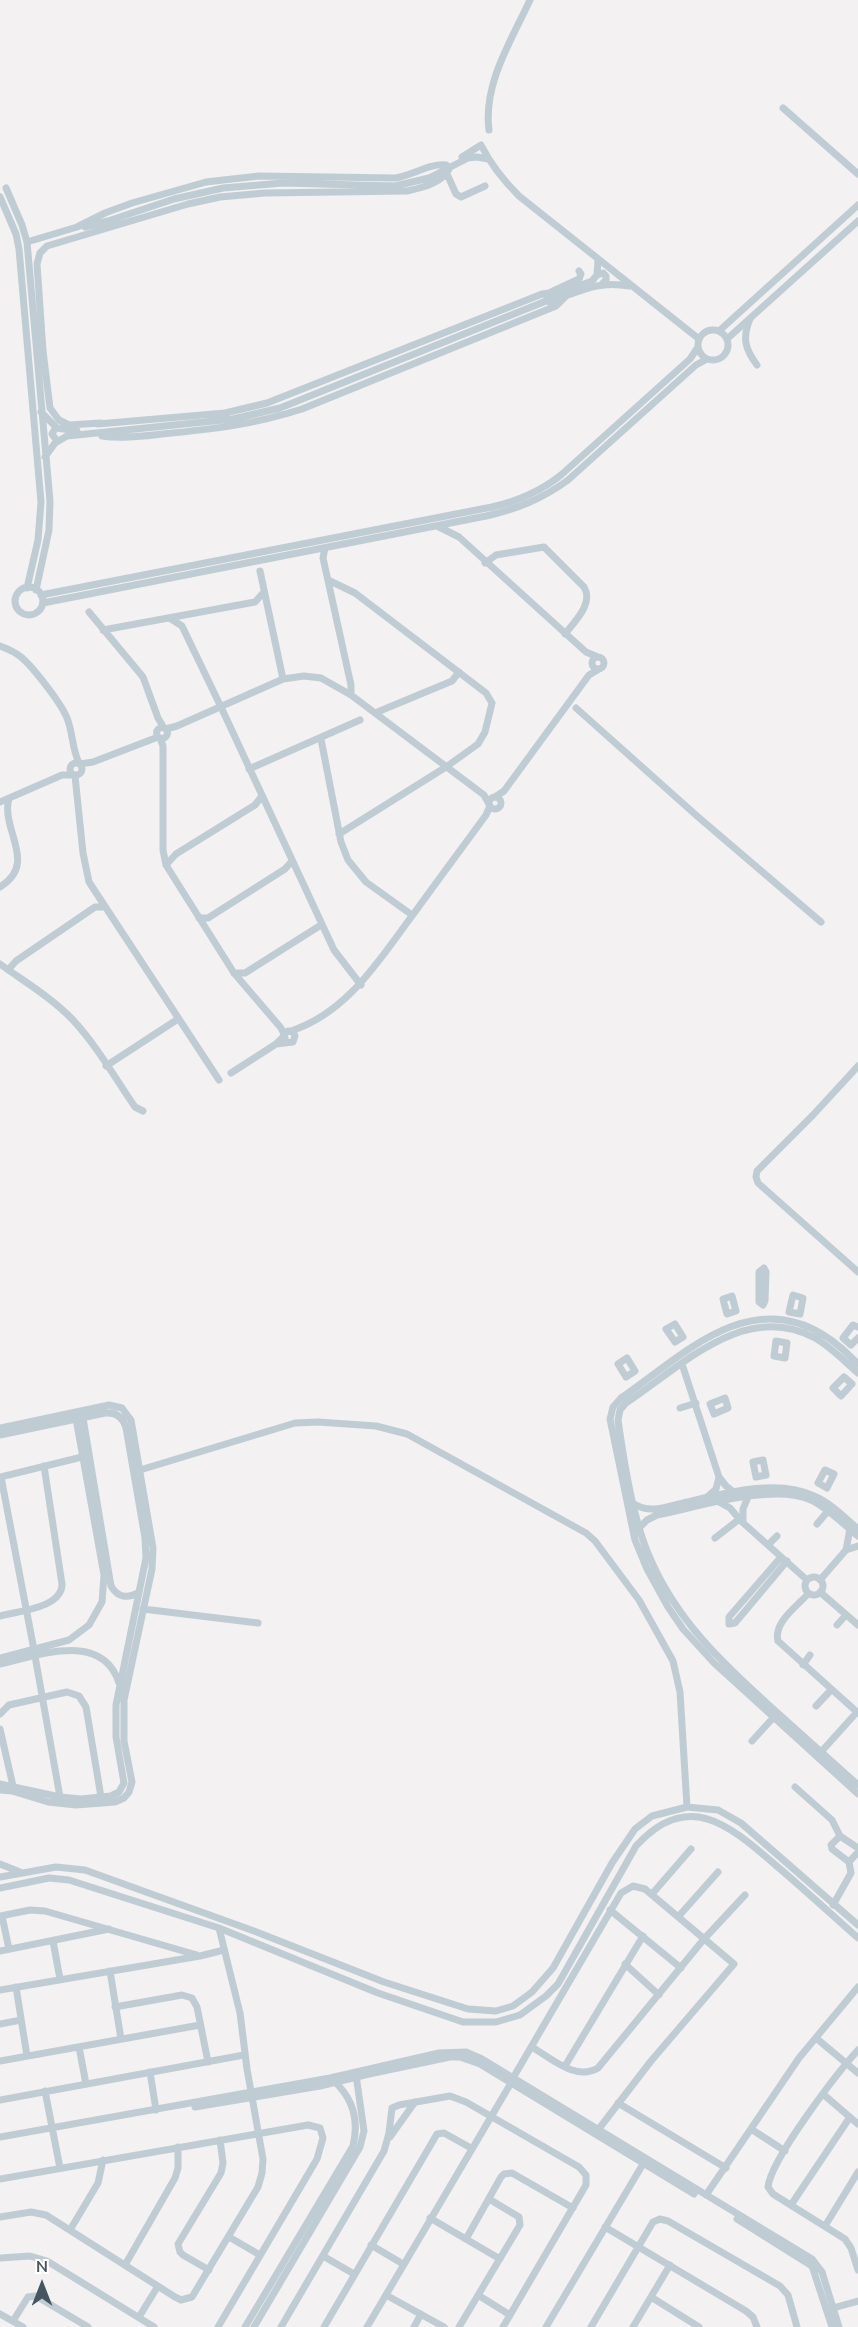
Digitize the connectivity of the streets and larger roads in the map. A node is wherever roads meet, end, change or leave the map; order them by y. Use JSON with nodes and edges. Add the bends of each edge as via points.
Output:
{"nodes":[{"id":1,"x":530,"y":0,"type":"edge"},
{"id":2,"x":783,"y":108,"type":"dead end"},
{"id":3,"x":489,"y":130,"type":"dead end"},
{"id":4,"x":488,"y":159,"type":"junction"},
{"id":5,"x":447,"y":169,"type":"junction"},
{"id":6,"x":858,"y":174,"type":"edge"},
{"id":7,"x":406,"y":184,"type":"junction"},
{"id":8,"x":485,"y":186,"type":"dead end"},
{"id":9,"x":6,"y":188,"type":"dead end"},
{"id":10,"x":0,"y":197,"type":"edge"},
{"id":11,"x":858,"y":205,"type":"edge"},
{"id":12,"x":119,"y":218,"type":"junction"},
{"id":13,"x":93,"y":219,"type":"junction"},
{"id":14,"x":858,"y":221,"type":"edge"},
{"id":15,"x":77,"y":227,"type":"junction"},
{"id":16,"x":25,"y":232,"type":"junction"},
{"id":17,"x":16,"y":234,"type":"junction"},
{"id":18,"x":55,"y":239,"type":"junction"},
{"id":19,"x":27,"y":242,"type":"junction"},
{"id":20,"x":598,"y":260,"type":"junction"},
{"id":21,"x":579,"y":271,"type":"dead end"},
{"id":22,"x":597,"y":275,"type":"junction"},
{"id":23,"x":602,"y":284,"type":"junction"},
{"id":24,"x":631,"y":287,"type":"junction"},
{"id":25,"x":551,"y":292,"type":"junction"},
{"id":26,"x":563,"y":295,"type":"junction"},
{"id":27,"x":751,"y":316,"type":"junction"},
{"id":28,"x":719,"y":331,"type":"junction"},
{"id":29,"x":35,"y":334,"type":"junction"},
{"id":30,"x":727,"y":339,"type":"junction"},
{"id":31,"x":450,"y":341,"type":"junction"},
{"id":32,"x":42,"y":342,"type":"junction"},
{"id":33,"x":699,"y":343,"type":"junction"},
{"id":34,"x":707,"y":358,"type":"junction"},
{"id":35,"x":757,"y":365,"type":"dead end"},
{"id":36,"x":41,"y":412,"type":"junction"},
{"id":37,"x":233,"y":419,"type":"junction"},
{"id":38,"x":102,"y":423,"type":"junction"},
{"id":39,"x":56,"y":427,"type":"junction"},
{"id":40,"x":93,"y":432,"type":"junction"},
{"id":41,"x":57,"y":441,"type":"junction"},
{"id":42,"x":45,"y":457,"type":"junction"},
{"id":43,"x":546,"y":491,"type":"junction"},
{"id":44,"x":45,"y":494,"type":"junction"},
{"id":45,"x":466,"y":520,"type":"junction"},
{"id":46,"x":436,"y":526,"type":"junction"},
{"id":47,"x":459,"y":537,"type":"junction"},
{"id":48,"x":326,"y":548,"type":"junction"},
{"id":49,"x":315,"y":550,"type":"junction"},
{"id":50,"x":323,"y":558,"type":"junction"},
{"id":51,"x":485,"y":563,"type":"junction"},
{"id":52,"x":260,"y":572,"type":"dead end"},
{"id":53,"x":328,"y":580,"type":"junction"},
{"id":54,"x":345,"y":587,"type":"junction"},
{"id":55,"x":27,"y":588,"type":"junction"},
{"id":56,"x":39,"y":592,"type":"junction"},
{"id":57,"x":264,"y":592,"type":"junction"},
{"id":58,"x":331,"y":597,"type":"junction"},
{"id":59,"x":255,"y":602,"type":"junction"},
{"id":60,"x":43,"y":603,"type":"junction"},
{"id":61,"x":267,"y":606,"type":"junction"},
{"id":62,"x":89,"y":612,"type":"dead end"},
{"id":63,"x":187,"y":615,"type":"junction"},
{"id":64,"x":171,"y":619,"type":"junction"},
{"id":65,"x":182,"y":626,"type":"junction"},
{"id":66,"x":118,"y":629,"type":"junction"},
{"id":67,"x":103,"y":630,"type":"junction"},
{"id":68,"x":566,"y":634,"type":"junction"},
{"id":69,"x":113,"y":642,"type":"junction"},
{"id":70,"x":0,"y":646,"type":"edge"},
{"id":71,"x":594,"y":661,"type":"junction"},
{"id":72,"x":459,"y":672,"type":"junction"},
{"id":73,"x":348,"y":675,"type":"junction"},
{"id":74,"x":589,"y":675,"type":"junction"},
{"id":75,"x":283,"y":680,"type":"junction"},
{"id":76,"x":338,"y":687,"type":"junction"},
{"id":77,"x":351,"y":696,"type":"junction"},
{"id":78,"x":221,"y":706,"type":"junction"},
{"id":79,"x":576,"y":708,"type":"dead end"},
{"id":80,"x":383,"y":714,"type":"junction"},
{"id":81,"x":360,"y":720,"type":"dead end"},
{"id":82,"x":161,"y":734,"type":"junction"},
{"id":83,"x":321,"y":739,"type":"junction"},
{"id":84,"x":93,"y":762,"type":"junction"},
{"id":85,"x":75,"y":765,"type":"junction"},
{"id":86,"x":446,"y":767,"type":"junction"},
{"id":87,"x":249,"y":769,"type":"junction"},
{"id":88,"x":78,"y":774,"type":"junction"},
{"id":89,"x":62,"y":775,"type":"junction"},
{"id":90,"x":262,"y":796,"type":"junction"},
{"id":91,"x":9,"y":798,"type":"junction"},
{"id":92,"x":0,"y":803,"type":"edge"},
{"id":93,"x":494,"y":803,"type":"junction"},
{"id":94,"x":255,"y":805,"type":"junction"},
{"id":95,"x":266,"y":805,"type":"junction"},
{"id":96,"x":6,"y":811,"type":"junction"},
{"id":97,"x":339,"y":834,"type":"junction"},
{"id":98,"x":163,"y":850,"type":"junction"},
{"id":99,"x":176,"y":854,"type":"junction"},
{"id":100,"x":292,"y":861,"type":"junction"},
{"id":101,"x":166,"y":866,"type":"junction"},
{"id":102,"x":285,"y":869,"type":"junction"},
{"id":103,"x":296,"y":869,"type":"junction"},
{"id":104,"x":0,"y":887,"type":"edge"},
{"id":105,"x":99,"y":898,"type":"junction"},
{"id":106,"x":96,"y":907,"type":"junction"},
{"id":107,"x":104,"y":907,"type":"junction"},
{"id":108,"x":412,"y":915,"type":"junction"},
{"id":109,"x":199,"y":918,"type":"junction"},
{"id":110,"x":208,"y":918,"type":"junction"},
{"id":111,"x":821,"y":922,"type":"dead end"},
{"id":112,"x":321,"y":925,"type":"junction"},
{"id":113,"x":204,"y":927,"type":"junction"},
{"id":114,"x":0,"y":964,"type":"edge"},
{"id":115,"x":8,"y":970,"type":"junction"},
{"id":116,"x":234,"y":973,"type":"junction"},
{"id":117,"x":245,"y":973,"type":"junction"},
{"id":118,"x":243,"y":985,"type":"junction"},
{"id":119,"x":361,"y":985,"type":"junction"},
{"id":120,"x":178,"y":1019,"type":"junction"},
{"id":121,"x":302,"y":1029,"type":"junction"},
{"id":122,"x":286,"y":1034,"type":"junction"},
{"id":123,"x":106,"y":1066,"type":"junction"},
{"id":124,"x":858,"y":1066,"type":"edge"},
{"id":125,"x":231,"y":1072,"type":"dead end"},
{"id":126,"x":219,"y":1080,"type":"dead end"},
{"id":127,"x":143,"y":1111,"type":"dead end"},
{"id":128,"x":858,"y":1272,"type":"edge"},
{"id":129,"x":763,"y":1305,"type":"dead end"},
{"id":130,"x":732,"y":1313,"type":"dead end"},
{"id":131,"x":793,"y":1314,"type":"dead end"},
{"id":132,"x":791,"y":1322,"type":"junction"},
{"id":133,"x":760,"y":1323,"type":"junction"},
{"id":134,"x":736,"y":1324,"type":"junction"},
{"id":135,"x":858,"y":1327,"type":"edge"},
{"id":136,"x":784,"y":1328,"type":"junction"},
{"id":137,"x":858,"y":1338,"type":"edge"},
{"id":138,"x":679,"y":1340,"type":"dead end"},
{"id":139,"x":782,"y":1342,"type":"dead end"},
{"id":140,"x":843,"y":1345,"type":"junction"},
{"id":141,"x":687,"y":1351,"type":"junction"},
{"id":142,"x":682,"y":1364,"type":"junction"},
{"id":143,"x":857,"y":1369,"type":"edge"},
{"id":144,"x":631,"y":1374,"type":"dead end"},
{"id":145,"x":848,"y":1381,"type":"dead end"},
{"id":146,"x":638,"y":1386,"type":"junction"},
{"id":147,"x":696,"y":1403,"type":"junction"},
{"id":148,"x":680,"y":1408,"type":"dead end"},
{"id":149,"x":712,"y":1408,"type":"dead end"},
{"id":150,"x":699,"y":1413,"type":"junction"},
{"id":151,"x":79,"y":1418,"type":"junction"},
{"id":152,"x":0,"y":1428,"type":"edge"},
{"id":153,"x":0,"y":1435,"type":"edge"},
{"id":154,"x":82,"y":1457,"type":"junction"},
{"id":155,"x":44,"y":1466,"type":"junction"},
{"id":156,"x":140,"y":1470,"type":"junction"},
{"id":157,"x":761,"y":1476,"type":"dead end"},
{"id":158,"x":1,"y":1477,"type":"edge"},
{"id":159,"x":719,"y":1477,"type":"junction"},
{"id":160,"x":821,"y":1486,"type":"dead end"},
{"id":161,"x":764,"y":1488,"type":"junction"},
{"id":162,"x":735,"y":1493,"type":"junction"},
{"id":163,"x":816,"y":1496,"type":"junction"},
{"id":164,"x":748,"y":1497,"type":"junction"},
{"id":165,"x":707,"y":1498,"type":"junction"},
{"id":166,"x":719,"y":1502,"type":"junction"},
{"id":167,"x":634,"y":1504,"type":"junction"},
{"id":168,"x":828,"y":1511,"type":"junction"},
{"id":169,"x":657,"y":1512,"type":"junction"},
{"id":170,"x":742,"y":1520,"type":"junction"},
{"id":171,"x":817,"y":1524,"type":"dead end"},
{"id":172,"x":855,"y":1527,"type":"edge"},
{"id":173,"x":639,"y":1528,"type":"junction"},
{"id":174,"x":777,"y":1536,"type":"dead end"},
{"id":175,"x":858,"y":1536,"type":"edge"},
{"id":176,"x":715,"y":1538,"type":"dead end"},
{"id":177,"x":768,"y":1545,"type":"junction"},
{"id":178,"x":858,"y":1546,"type":"edge"},
{"id":179,"x":846,"y":1550,"type":"junction"},
{"id":180,"x":784,"y":1559,"type":"junction"},
{"id":181,"x":807,"y":1580,"type":"junction"},
{"id":182,"x":820,"y":1580,"type":"junction"},
{"id":183,"x":139,"y":1592,"type":"junction"},
{"id":184,"x":820,"y":1592,"type":"junction"},
{"id":185,"x":808,"y":1594,"type":"junction"},
{"id":186,"x":26,"y":1609,"type":"junction"},
{"id":187,"x":143,"y":1609,"type":"junction"},
{"id":188,"x":846,"y":1615,"type":"junction"},
{"id":189,"x":0,"y":1616,"type":"edge"},
{"id":190,"x":258,"y":1623,"type":"dead end"},
{"id":191,"x":837,"y":1625,"type":"dead end"},
{"id":192,"x":858,"y":1625,"type":"edge"},
{"id":193,"x":34,"y":1653,"type":"junction"},
{"id":194,"x":810,"y":1656,"type":"dead end"},
{"id":195,"x":0,"y":1658,"type":"edge"},
{"id":196,"x":0,"y":1664,"type":"edge"},
{"id":197,"x":803,"y":1665,"type":"junction"},
{"id":198,"x":119,"y":1684,"type":"junction"},
{"id":199,"x":831,"y":1690,"type":"junction"},
{"id":200,"x":43,"y":1698,"type":"junction"},
{"id":201,"x":765,"y":1706,"type":"junction"},
{"id":202,"x":816,"y":1706,"type":"dead end"},
{"id":203,"x":857,"y":1711,"type":"edge"},
{"id":204,"x":0,"y":1714,"type":"edge"},
{"id":205,"x":773,"y":1718,"type":"junction"},
{"id":206,"x":0,"y":1729,"type":"edge"},
{"id":207,"x":752,"y":1742,"type":"dead end"},
{"id":208,"x":821,"y":1752,"type":"junction"},
{"id":209,"x":856,"y":1780,"type":"edge"},
{"id":210,"x":0,"y":1784,"type":"edge"},
{"id":211,"x":12,"y":1786,"type":"junction"},
{"id":212,"x":795,"y":1787,"type":"dead end"},
{"id":213,"x":0,"y":1790,"type":"edge"},
{"id":214,"x":858,"y":1794,"type":"edge"},
{"id":215,"x":60,"y":1797,"type":"junction"},
{"id":216,"x":101,"y":1797,"type":"junction"},
{"id":217,"x":687,"y":1807,"type":"junction"},
{"id":218,"x":840,"y":1836,"type":"junction"},
{"id":219,"x":692,"y":1849,"type":"dead end"},
{"id":220,"x":858,"y":1850,"type":"edge"},
{"id":221,"x":849,"y":1862,"type":"junction"},
{"id":222,"x":0,"y":1864,"type":"edge"},
{"id":223,"x":718,"y":1872,"type":"dead end"},
{"id":224,"x":22,"y":1873,"type":"junction"},
{"id":225,"x":0,"y":1877,"type":"edge"},
{"id":226,"x":130,"y":1887,"type":"junction"},
{"id":227,"x":0,"y":1888,"type":"edge"},
{"id":228,"x":652,"y":1894,"type":"junction"},
{"id":229,"x":745,"y":1895,"type":"dead end"},
{"id":230,"x":126,"y":1896,"type":"junction"},
{"id":231,"x":833,"y":1905,"type":"junction"},
{"id":232,"x":610,"y":1910,"type":"junction"},
{"id":233,"x":1,"y":1916,"type":"edge"},
{"id":234,"x":678,"y":1917,"type":"junction"},
{"id":235,"x":858,"y":1925,"type":"edge"},
{"id":236,"x":219,"y":1928,"type":"junction"},
{"id":237,"x":112,"y":1929,"type":"junction"},
{"id":238,"x":643,"y":1936,"type":"junction"},
{"id":239,"x":858,"y":1938,"type":"edge"},
{"id":240,"x":704,"y":1939,"type":"junction"},
{"id":241,"x":53,"y":1941,"type":"junction"},
{"id":242,"x":565,"y":1947,"type":"junction"},
{"id":243,"x":9,"y":1949,"type":"junction"},
{"id":244,"x":224,"y":1950,"type":"junction"},
{"id":245,"x":0,"y":1951,"type":"edge"},
{"id":246,"x":311,"y":1952,"type":"junction"},
{"id":247,"x":575,"y":1953,"type":"junction"},
{"id":248,"x":200,"y":1956,"type":"junction"},
{"id":249,"x":583,"y":1958,"type":"junction"},
{"id":250,"x":334,"y":1961,"type":"junction"},
{"id":251,"x":306,"y":1964,"type":"junction"},
{"id":252,"x":625,"y":1964,"type":"junction"},
{"id":253,"x":681,"y":1968,"type":"junction"},
{"id":254,"x":110,"y":1971,"type":"junction"},
{"id":255,"x":327,"y":1972,"type":"junction"},
{"id":256,"x":60,"y":1979,"type":"junction"},
{"id":257,"x":16,"y":1987,"type":"junction"},
{"id":258,"x":858,"y":1987,"type":"edge"},
{"id":259,"x":0,"y":1990,"type":"edge"},
{"id":260,"x":659,"y":1995,"type":"junction"},
{"id":261,"x":115,"y":2007,"type":"junction"},
{"id":262,"x":21,"y":2020,"type":"junction"},
{"id":263,"x":0,"y":2024,"type":"edge"},
{"id":264,"x":201,"y":2025,"type":"junction"},
{"id":265,"x":816,"y":2038,"type":"junction"},
{"id":266,"x":121,"y":2039,"type":"junction"},
{"id":267,"x":79,"y":2047,"type":"junction"},
{"id":268,"x":532,"y":2048,"type":"junction"},
{"id":269,"x":858,"y":2050,"type":"edge"},
{"id":270,"x":244,"y":2055,"type":"junction"},
{"id":271,"x":27,"y":2056,"type":"junction"},
{"id":272,"x":0,"y":2061,"type":"edge"},
{"id":273,"x":208,"y":2062,"type":"junction"},
{"id":274,"x":847,"y":2063,"type":"junction"},
{"id":275,"x":565,"y":2067,"type":"junction"},
{"id":276,"x":150,"y":2072,"type":"junction"},
{"id":277,"x":858,"y":2073,"type":"edge"},
{"id":278,"x":356,"y":2075,"type":"junction"},
{"id":279,"x":333,"y":2080,"type":"junction"},
{"id":280,"x":512,"y":2080,"type":"junction"},
{"id":281,"x":86,"y":2084,"type":"junction"},
{"id":282,"x":45,"y":2091,"type":"junction"},
{"id":283,"x":823,"y":2094,"type":"junction"},
{"id":284,"x":252,"y":2095,"type":"junction"},
{"id":285,"x":0,"y":2100,"type":"edge"},
{"id":286,"x":415,"y":2102,"type":"junction"},
{"id":287,"x":618,"y":2103,"type":"junction"},
{"id":288,"x":356,"y":2105,"type":"junction"},
{"id":289,"x":156,"y":2110,"type":"junction"},
{"id":290,"x":490,"y":2116,"type":"junction"},
{"id":291,"x":850,"y":2117,"type":"junction"},
{"id":292,"x":858,"y":2124,"type":"edge"},
{"id":293,"x":52,"y":2129,"type":"junction"},
{"id":294,"x":751,"y":2129,"type":"junction"},
{"id":295,"x":598,"y":2130,"type":"junction"},
{"id":296,"x":258,"y":2133,"type":"junction"},
{"id":297,"x":0,"y":2138,"type":"edge"},
{"id":298,"x":388,"y":2139,"type":"junction"},
{"id":299,"x":220,"y":2140,"type":"junction"},
{"id":300,"x":178,"y":2147,"type":"junction"},
{"id":301,"x":620,"y":2147,"type":"junction"},
{"id":302,"x":471,"y":2148,"type":"junction"},
{"id":303,"x":785,"y":2151,"type":"junction"},
{"id":304,"x":103,"y":2160,"type":"junction"},
{"id":305,"x":643,"y":2164,"type":"junction"},
{"id":306,"x":60,"y":2168,"type":"junction"},
{"id":307,"x":726,"y":2168,"type":"junction"},
{"id":308,"x":858,"y":2172,"type":"edge"},
{"id":309,"x":0,"y":2179,"type":"edge"},
{"id":310,"x":706,"y":2195,"type":"junction"},
{"id":311,"x":489,"y":2199,"type":"junction"},
{"id":312,"x":790,"y":2205,"type":"junction"},
{"id":313,"x":573,"y":2208,"type":"junction"},
{"id":314,"x":0,"y":2217,"type":"edge"},
{"id":315,"x":430,"y":2218,"type":"junction"},
{"id":316,"x":825,"y":2226,"type":"junction"},
{"id":317,"x":605,"y":2227,"type":"junction"},
{"id":318,"x":70,"y":2230,"type":"junction"},
{"id":319,"x":229,"y":2236,"type":"junction"},
{"id":320,"x":466,"y":2238,"type":"junction"},
{"id":321,"x":371,"y":2246,"type":"junction"},
{"id":322,"x":638,"y":2247,"type":"junction"},
{"id":323,"x":260,"y":2255,"type":"junction"},
{"id":324,"x":323,"y":2256,"type":"junction"},
{"id":325,"x":0,"y":2258,"type":"edge"},
{"id":326,"x":500,"y":2259,"type":"junction"},
{"id":327,"x":404,"y":2264,"type":"junction"},
{"id":328,"x":125,"y":2265,"type":"junction"},
{"id":329,"x":670,"y":2265,"type":"junction"},
{"id":330,"x":209,"y":2270,"type":"junction"},
{"id":331,"x":858,"y":2270,"type":"edge"},
{"id":332,"x":354,"y":2274,"type":"junction"},
{"id":333,"x":158,"y":2286,"type":"junction"},
{"id":334,"x":386,"y":2295,"type":"junction"},
{"id":335,"x":478,"y":2295,"type":"junction"},
{"id":336,"x":651,"y":2297,"type":"junction"},
{"id":337,"x":858,"y":2301,"type":"edge"},
{"id":338,"x":833,"y":2308,"type":"junction"},
{"id":339,"x":0,"y":2314,"type":"edge"},
{"id":340,"x":421,"y":2314,"type":"junction"},
{"id":341,"x":510,"y":2314,"type":"junction"},
{"id":342,"x":138,"y":2317,"type":"junction"},
{"id":343,"x":13,"y":2321,"type":"junction"},
{"id":344,"x":23,"y":2327,"type":"edge"},
{"id":345,"x":88,"y":2327,"type":"edge"},
{"id":346,"x":154,"y":2327,"type":"edge"},
{"id":347,"x":218,"y":2327,"type":"edge"},
{"id":348,"x":245,"y":2327,"type":"edge"},
{"id":349,"x":254,"y":2327,"type":"edge"},
{"id":350,"x":281,"y":2327,"type":"edge"},
{"id":351,"x":324,"y":2327,"type":"edge"},
{"id":352,"x":367,"y":2327,"type":"edge"},
{"id":353,"x":414,"y":2327,"type":"edge"},
{"id":354,"x":444,"y":2327,"type":"edge"},
{"id":355,"x":459,"y":2327,"type":"edge"},
{"id":356,"x":503,"y":2327,"type":"edge"},
{"id":357,"x":546,"y":2327,"type":"edge"},
{"id":358,"x":591,"y":2327,"type":"edge"},
{"id":359,"x":633,"y":2327,"type":"edge"},
{"id":360,"x":699,"y":2327,"type":"edge"},
{"id":361,"x":758,"y":2327,"type":"edge"},
{"id":362,"x":796,"y":2327,"type":"edge"},
{"id":363,"x":832,"y":2327,"type":"edge"},
{"id":364,"x":839,"y":2327,"type":"edge"}],
"edges":[{"from":1,"to":3,"type":"street","via":[[492,87],[487,110]]},
{"from":2,"to":6,"type":"street"},
{"from":4,"to":5,"type":"street","via":[[472,158]]},
{"from":4,"to":5,"type":"street","via":[[479,144]]},
{"from":4,"to":20,"type":"street","via":[[519,196]]},
{"from":5,"to":7,"type":"street"},
{"from":5,"to":7,"type":"street","via":[[429,185]]},
{"from":5,"to":7,"type":"street","via":[[438,164]]},
{"from":5,"to":8,"type":"street","via":[[456,194],[461,197]]},
{"from":7,"to":12,"type":"street","via":[[240,186],[183,197]]},
{"from":7,"to":13,"type":"street","via":[[280,176],[232,178],[164,192]]},
{"from":7,"to":18,"type":"street","via":[[228,196]]},
{"from":9,"to":16,"type":"street"},
{"from":10,"to":17,"type":"street"},
{"from":11,"to":28,"type":"street"},
{"from":12,"to":13,"type":"street"},
{"from":12,"to":15,"type":"street"},
{"from":13,"to":15,"type":"street"},
{"from":14,"to":27,"type":"street"},
{"from":15,"to":18,"type":"street"},
{"from":16,"to":17,"type":"street"},
{"from":16,"to":19,"type":"street"},
{"from":17,"to":44,"type":"street"},
{"from":18,"to":19,"type":"street"},
{"from":18,"to":32,"type":"street","via":[[37,260]]},
{"from":19,"to":29,"type":"street"},
{"from":20,"to":22,"type":"street"},
{"from":20,"to":24,"type":"street"},
{"from":21,"to":25,"type":"street","via":[[579,279]]},
{"from":22,"to":23,"type":"street","via":[[606,276]]},
{"from":22,"to":26,"type":"street"},
{"from":23,"to":24,"type":"street"},
{"from":23,"to":26,"type":"street"},
{"from":24,"to":33,"type":"street"},
{"from":25,"to":26,"type":"street"},
{"from":25,"to":31,"type":"street"},
{"from":26,"to":31,"type":"street"},
{"from":26,"to":31,"type":"street","via":[[556,306]]},
{"from":27,"to":30,"type":"street"},
{"from":27,"to":35,"type":"street","via":[[744,341]]},
{"from":28,"to":30,"type":"street"},
{"from":28,"to":33,"type":"street","via":[[707,331]]},
{"from":29,"to":32,"type":"street"},
{"from":29,"to":36,"type":"street"},
{"from":30,"to":34,"type":"street","via":[[728,348],[723,356]]},
{"from":31,"to":37,"type":"street","via":[[299,401]]},
{"from":32,"to":38,"type":"street","via":[[54,414],[73,425]]},
{"from":33,"to":34,"type":"street","via":[[701,354]]},
{"from":33,"to":43,"type":"street","via":[[690,360]]},
{"from":34,"to":43,"type":"street","via":[[568,480]]},
{"from":36,"to":39,"type":"street"},
{"from":36,"to":42,"type":"street"},
{"from":37,"to":38,"type":"street"},
{"from":37,"to":40,"type":"street"},
{"from":37,"to":40,"type":"street","via":[[148,435],[109,437]]},
{"from":38,"to":40,"type":"street"},
{"from":39,"to":40,"type":"street"},
{"from":39,"to":41,"type":"street","via":[[52,434]]},
{"from":40,"to":41,"type":"street"},
{"from":41,"to":42,"type":"street"},
{"from":42,"to":44,"type":"street"},
{"from":43,"to":45,"type":"street","via":[[515,509]]},
{"from":43,"to":56,"type":"street","via":[[492,507]]},
{"from":44,"to":55,"type":"street"},
{"from":44,"to":56,"type":"street","via":[[49,530]]},
{"from":45,"to":46,"type":"street"},
{"from":45,"to":47,"type":"street"},
{"from":46,"to":47,"type":"street"},
{"from":46,"to":48,"type":"street"},
{"from":47,"to":51,"type":"street"},
{"from":48,"to":49,"type":"street"},
{"from":48,"to":50,"type":"street"},
{"from":49,"to":50,"type":"street"},
{"from":49,"to":60,"type":"street"},
{"from":50,"to":53,"type":"street"},
{"from":51,"to":68,"type":"street"},
{"from":51,"to":68,"type":"street","via":[[496,555],[537,547],[548,550],[587,594],[586,605]]},
{"from":52,"to":57,"type":"street"},
{"from":53,"to":54,"type":"street"},
{"from":53,"to":58,"type":"street"},
{"from":54,"to":58,"type":"street"},
{"from":54,"to":72,"type":"street"},
{"from":55,"to":56,"type":"street"},
{"from":55,"to":60,"type":"street","via":[[16,597],[20,610],[33,614]]},
{"from":56,"to":60,"type":"street"},
{"from":57,"to":59,"type":"street"},
{"from":57,"to":61,"type":"street"},
{"from":58,"to":73,"type":"street"},
{"from":59,"to":61,"type":"street"},
{"from":59,"to":63,"type":"street"},
{"from":61,"to":75,"type":"street"},
{"from":62,"to":67,"type":"street"},
{"from":63,"to":64,"type":"street"},
{"from":63,"to":65,"type":"street"},
{"from":64,"to":65,"type":"street"},
{"from":64,"to":66,"type":"street"},
{"from":65,"to":78,"type":"street"},
{"from":66,"to":67,"type":"street"},
{"from":66,"to":69,"type":"street"},
{"from":67,"to":69,"type":"street"},
{"from":68,"to":71,"type":"street"},
{"from":69,"to":82,"type":"street","via":[[143,677]]},
{"from":70,"to":85,"type":"street","via":[[23,659],[60,706],[68,720]]},
{"from":71,"to":74,"type":"street"},
{"from":71,"to":74,"type":"street","via":[[599,669]]},
{"from":72,"to":80,"type":"street","via":[[452,681]]},
{"from":72,"to":86,"type":"street","via":[[488,695],[492,706],[480,741]]},
{"from":73,"to":76,"type":"street"},
{"from":73,"to":77,"type":"street"},
{"from":74,"to":93,"type":"street"},
{"from":75,"to":76,"type":"street","via":[[309,676]]},
{"from":75,"to":78,"type":"street"},
{"from":76,"to":77,"type":"street"},
{"from":77,"to":80,"type":"street"},
{"from":78,"to":82,"type":"street"},
{"from":78,"to":87,"type":"street"},
{"from":79,"to":111,"type":"street"},
{"from":80,"to":86,"type":"street"},
{"from":81,"to":83,"type":"street"},
{"from":82,"to":84,"type":"street"},
{"from":82,"to":98,"type":"street"},
{"from":83,"to":87,"type":"street"},
{"from":83,"to":97,"type":"street"},
{"from":84,"to":85,"type":"street"},
{"from":84,"to":88,"type":"street"},
{"from":85,"to":88,"type":"street","via":[[82,768]]},
{"from":85,"to":88,"type":"street","via":[[70,772]]},
{"from":85,"to":89,"type":"street"},
{"from":86,"to":93,"type":"street"},
{"from":86,"to":97,"type":"street"},
{"from":87,"to":90,"type":"street"},
{"from":88,"to":89,"type":"street"},
{"from":88,"to":105,"type":"street","via":[[85,870]]},
{"from":89,"to":91,"type":"street"},
{"from":90,"to":94,"type":"street"},
{"from":90,"to":95,"type":"street"},
{"from":91,"to":92,"type":"street"},
{"from":91,"to":96,"type":"street"},
{"from":92,"to":96,"type":"street"},
{"from":93,"to":108,"type":"street"},
{"from":94,"to":95,"type":"street"},
{"from":94,"to":99,"type":"street"},
{"from":95,"to":100,"type":"street"},
{"from":96,"to":104,"type":"street","via":[[18,861],[14,874]]},
{"from":97,"to":108,"type":"street","via":[[345,855],[356,872]]},
{"from":98,"to":99,"type":"street"},
{"from":98,"to":101,"type":"street"},
{"from":99,"to":101,"type":"street"},
{"from":100,"to":102,"type":"street"},
{"from":100,"to":103,"type":"street"},
{"from":101,"to":109,"type":"street"},
{"from":102,"to":103,"type":"street"},
{"from":102,"to":110,"type":"street"},
{"from":103,"to":112,"type":"street"},
{"from":105,"to":106,"type":"street"},
{"from":105,"to":107,"type":"street"},
{"from":106,"to":107,"type":"street"},
{"from":106,"to":115,"type":"street"},
{"from":107,"to":120,"type":"street"},
{"from":108,"to":119,"type":"street"},
{"from":109,"to":110,"type":"street"},
{"from":109,"to":113,"type":"street"},
{"from":110,"to":113,"type":"street"},
{"from":112,"to":117,"type":"street"},
{"from":112,"to":119,"type":"street","via":[[339,958]]},
{"from":113,"to":116,"type":"street"},
{"from":114,"to":115,"type":"street"},
{"from":115,"to":123,"type":"street","via":[[65,1012]]},
{"from":116,"to":117,"type":"street"},
{"from":116,"to":118,"type":"street"},
{"from":117,"to":118,"type":"street"},
{"from":118,"to":122,"type":"street"},
{"from":119,"to":121,"type":"street"},
{"from":120,"to":123,"type":"street"},
{"from":120,"to":126,"type":"street"},
{"from":121,"to":122,"type":"street"},
{"from":121,"to":122,"type":"street","via":[[291,1043]]},
{"from":122,"to":125,"type":"street"},
{"from":123,"to":127,"type":"street","via":[[135,1107]]},
{"from":124,"to":128,"type":"street","via":[[758,1171],[756,1178]]},
{"from":129,"to":133,"type":"street"},
{"from":130,"to":134,"type":"street"},
{"from":131,"to":132,"type":"street"},
{"from":132,"to":133,"type":"street"},
{"from":132,"to":140,"type":"street"},
{"from":133,"to":134,"type":"street"},
{"from":133,"to":136,"type":"street"},
{"from":133,"to":142,"type":"street","via":[[721,1339]]},
{"from":134,"to":141,"type":"street","via":[[713,1333]]},
{"from":135,"to":140,"type":"street","via":[[852,1326],[843,1336]]},
{"from":136,"to":139,"type":"street"},
{"from":136,"to":143,"type":"street","via":[[822,1343]]},
{"from":137,"to":140,"type":"street","via":[[851,1345]]},
{"from":138,"to":141,"type":"street"},
{"from":140,"to":143,"type":"street"},
{"from":141,"to":146,"type":"street"},
{"from":142,"to":147,"type":"street"},
{"from":142,"to":167,"type":"street","via":[[626,1403],[618,1413]]},
{"from":143,"to":145,"type":"street"},
{"from":144,"to":146,"type":"street"},
{"from":146,"to":201,"type":"street","via":[[618,1401],[610,1419],[641,1556],[661,1596],[687,1634]]},
{"from":147,"to":148,"type":"street"},
{"from":147,"to":150,"type":"street"},
{"from":149,"to":150,"type":"street"},
{"from":150,"to":159,"type":"street"},
{"from":151,"to":153,"type":"street"},
{"from":151,"to":154,"type":"street"},
{"from":151,"to":183,"type":"street","via":[[111,1586],[123,1596]]},
{"from":151,"to":183,"type":"street","via":[[112,1413],[125,1425],[146,1544]]},
{"from":152,"to":156,"type":"street","via":[[116,1406],[130,1417]]},
{"from":154,"to":155,"type":"street"},
{"from":154,"to":193,"type":"street","via":[[104,1575],[102,1602],[80,1634]]},
{"from":155,"to":158,"type":"street"},
{"from":155,"to":186,"type":"street","via":[[62,1589],[53,1601]]},
{"from":156,"to":187,"type":"street","via":[[153,1548]]},
{"from":156,"to":217,"type":"street","via":[[295,1423],[376,1426],[414,1437],[586,1533],[631,1589],[673,1661],[680,1692]]},
{"from":157,"to":161,"type":"street"},
{"from":158,"to":186,"type":"street"},
{"from":159,"to":162,"type":"street"},
{"from":159,"to":165,"type":"street","via":[[716,1489]]},
{"from":160,"to":163,"type":"street"},
{"from":161,"to":162,"type":"street"},
{"from":161,"to":163,"type":"street","via":[[790,1488]]},
{"from":162,"to":165,"type":"street"},
{"from":163,"to":172,"type":"street"},
{"from":164,"to":166,"type":"street"},
{"from":164,"to":168,"type":"street","via":[[790,1494],[809,1499]]},
{"from":164,"to":170,"type":"street"},
{"from":165,"to":169,"type":"street"},
{"from":166,"to":169,"type":"street"},
{"from":166,"to":170,"type":"street"},
{"from":167,"to":169,"type":"street"},
{"from":167,"to":173,"type":"street"},
{"from":168,"to":171,"type":"street"},
{"from":168,"to":172,"type":"street"},
{"from":169,"to":173,"type":"street"},
{"from":170,"to":176,"type":"street"},
{"from":170,"to":177,"type":"street"},
{"from":172,"to":175,"type":"street"},
{"from":172,"to":179,"type":"street"},
{"from":173,"to":201,"type":"street","via":[[654,1569],[691,1627]]},
{"from":174,"to":177,"type":"street"},
{"from":177,"to":180,"type":"street"},
{"from":178,"to":179,"type":"street"},
{"from":179,"to":182,"type":"street"},
{"from":180,"to":180,"type":"street","via":[[729,1617],[729,1624],[735,1623]]},
{"from":180,"to":181,"type":"street"},
{"from":181,"to":182,"type":"street"},
{"from":181,"to":185,"type":"street"},
{"from":182,"to":184,"type":"street"},
{"from":183,"to":198,"type":"street"},
{"from":184,"to":185,"type":"street"},
{"from":184,"to":188,"type":"street"},
{"from":185,"to":197,"type":"street","via":[[777,1632],[780,1644]]},
{"from":186,"to":189,"type":"street"},
{"from":186,"to":193,"type":"street"},
{"from":187,"to":190,"type":"street"},
{"from":187,"to":213,"type":"street","via":[[123,1710],[132,1782],[127,1795],[115,1802],[76,1805]]},
{"from":188,"to":191,"type":"street"},
{"from":188,"to":192,"type":"street"},
{"from":193,"to":195,"type":"street"},
{"from":193,"to":196,"type":"street"},
{"from":193,"to":198,"type":"street","via":[[88,1652],[110,1666]]},
{"from":193,"to":200,"type":"street"},
{"from":194,"to":197,"type":"street"},
{"from":197,"to":199,"type":"street"},
{"from":198,"to":216,"type":"street","via":[[116,1727],[124,1783],[117,1794]]},
{"from":199,"to":202,"type":"street"},
{"from":199,"to":203,"type":"street"},
{"from":200,"to":204,"type":"street","via":[[9,1706]]},
{"from":200,"to":215,"type":"street"},
{"from":200,"to":216,"type":"street","via":[[70,1693],[83,1701]]},
{"from":201,"to":205,"type":"street"},
{"from":201,"to":208,"type":"street"},
{"from":203,"to":208,"type":"street"},
{"from":205,"to":207,"type":"street"},
{"from":205,"to":214,"type":"street"},
{"from":206,"to":211,"type":"street"},
{"from":208,"to":209,"type":"street"},
{"from":210,"to":211,"type":"street"},
{"from":211,"to":215,"type":"street"},
{"from":212,"to":218,"type":"street","via":[[832,1820]]},
{"from":215,"to":216,"type":"street"},
{"from":217,"to":231,"type":"street","via":[[718,1810],[741,1824]]},
{"from":217,"to":242,"type":"street","via":[[652,1815],[635,1829]]},
{"from":218,"to":220,"type":"street"},
{"from":218,"to":221,"type":"street","via":[[831,1848]]},
{"from":219,"to":228,"type":"street"},
{"from":220,"to":221,"type":"street"},
{"from":221,"to":231,"type":"street","via":[[850,1874]]},
{"from":222,"to":224,"type":"street"},
{"from":223,"to":234,"type":"street"},
{"from":224,"to":225,"type":"street"},
{"from":224,"to":226,"type":"street","via":[[78,1868]]},
{"from":226,"to":230,"type":"street"},
{"from":226,"to":246,"type":"street"},
{"from":227,"to":230,"type":"street","via":[[61,1878]]},
{"from":228,"to":232,"type":"street","via":[[640,1887],[627,1888]]},
{"from":228,"to":234,"type":"street"},
{"from":229,"to":240,"type":"street"},
{"from":230,"to":236,"type":"street"},
{"from":231,"to":235,"type":"street"},
{"from":232,"to":238,"type":"street"},
{"from":232,"to":249,"type":"street"},
{"from":233,"to":237,"type":"street","via":[[45,1911]]},
{"from":233,"to":243,"type":"street"},
{"from":234,"to":240,"type":"street"},
{"from":236,"to":244,"type":"street"},
{"from":236,"to":251,"type":"street"},
{"from":237,"to":241,"type":"street"},
{"from":237,"to":248,"type":"street"},
{"from":238,"to":252,"type":"street"},
{"from":238,"to":253,"type":"street"},
{"from":239,"to":247,"type":"street","via":[[735,1832],[711,1819],[684,1817],[664,1821],[636,1846]]},
{"from":240,"to":253,"type":"street"},
{"from":240,"to":287,"type":"street","via":[[734,1964]]},
{"from":241,"to":243,"type":"street"},
{"from":241,"to":256,"type":"street"},
{"from":242,"to":247,"type":"street"},
{"from":242,"to":250,"type":"street","via":[[532,1992],[513,2006],[496,2011],[451,2005]]},
{"from":243,"to":245,"type":"street"},
{"from":244,"to":248,"type":"street"},
{"from":244,"to":270,"type":"street","via":[[237,1999]]},
{"from":246,"to":250,"type":"street"},
{"from":246,"to":251,"type":"street"},
{"from":247,"to":249,"type":"street"},
{"from":247,"to":255,"type":"street","via":[[546,1996],[520,2015],[496,2022],[463,2022]]},
{"from":248,"to":254,"type":"street"},
{"from":249,"to":268,"type":"street"},
{"from":250,"to":255,"type":"street","via":[[327,1965]]},
{"from":251,"to":255,"type":"street"},
{"from":252,"to":260,"type":"street"},
{"from":252,"to":275,"type":"street"},
{"from":253,"to":260,"type":"street"},
{"from":254,"to":256,"type":"street"},
{"from":254,"to":261,"type":"street"},
{"from":256,"to":257,"type":"street"},
{"from":257,"to":259,"type":"street"},
{"from":257,"to":262,"type":"street"},
{"from":258,"to":265,"type":"street"},
{"from":260,"to":275,"type":"street","via":[[598,2068],[584,2073]]},
{"from":261,"to":264,"type":"street","via":[[187,1995],[196,2002]]},
{"from":261,"to":266,"type":"street"},
{"from":262,"to":263,"type":"street"},
{"from":262,"to":271,"type":"street"},
{"from":264,"to":266,"type":"street"},
{"from":264,"to":273,"type":"street"},
{"from":265,"to":274,"type":"street"},
{"from":265,"to":294,"type":"street"},
{"from":266,"to":267,"type":"street"},
{"from":267,"to":271,"type":"street"},
{"from":267,"to":281,"type":"street"},
{"from":268,"to":275,"type":"street"},
{"from":268,"to":280,"type":"street"},
{"from":269,"to":274,"type":"street"},
{"from":270,"to":273,"type":"street"},
{"from":270,"to":284,"type":"street"},
{"from":271,"to":272,"type":"street"},
{"from":273,"to":276,"type":"street"},
{"from":274,"to":277,"type":"street"},
{"from":274,"to":283,"type":"street"},
{"from":276,"to":281,"type":"street"},
{"from":276,"to":289,"type":"street"},
{"from":278,"to":279,"type":"street"},
{"from":278,"to":280,"type":"street","via":[[460,2057]]},
{"from":278,"to":288,"type":"street"},
{"from":279,"to":284,"type":"street"},
{"from":279,"to":288,"type":"street"},
{"from":280,"to":290,"type":"street"},
{"from":280,"to":295,"type":"street"},
{"from":280,"to":301,"type":"street"},
{"from":281,"to":282,"type":"street"},
{"from":282,"to":285,"type":"street"},
{"from":282,"to":293,"type":"street"},
{"from":283,"to":291,"type":"street"},
{"from":283,"to":303,"type":"street"},
{"from":284,"to":289,"type":"street"},
{"from":284,"to":293,"type":"street"},
{"from":284,"to":296,"type":"street"},
{"from":286,"to":290,"type":"street","via":[[457,2097]]},
{"from":286,"to":298,"type":"street"},
{"from":286,"to":298,"type":"street","via":[[392,2108]]},
{"from":287,"to":295,"type":"street"},
{"from":287,"to":307,"type":"street"},
{"from":288,"to":348,"type":"street","via":[[353,2146]]},
{"from":288,"to":349,"type":"street","via":[[364,2131],[356,2156]]},
{"from":289,"to":293,"type":"street"},
{"from":290,"to":302,"type":"street"},
{"from":290,"to":313,"type":"street","via":[[583,2170],[586,2185]]},
{"from":291,"to":292,"type":"street"},
{"from":291,"to":312,"type":"street"},
{"from":293,"to":297,"type":"street"},
{"from":293,"to":306,"type":"street"},
{"from":294,"to":303,"type":"street"},
{"from":294,"to":307,"type":"street"},
{"from":295,"to":301,"type":"street"},
{"from":296,"to":299,"type":"street"},
{"from":296,"to":319,"type":"street","via":[[263,2159],[261,2180]]},
{"from":296,"to":323,"type":"street","via":[[315,2125],[323,2138],[317,2159]]},
{"from":298,"to":324,"type":"street","via":[[376,2167]]},
{"from":299,"to":300,"type":"street"},
{"from":299,"to":330,"type":"street","via":[[223,2169],[178,2244],[183,2255]]},
{"from":300,"to":304,"type":"street"},
{"from":300,"to":328,"type":"street","via":[[175,2178]]},
{"from":301,"to":305,"type":"street"},
{"from":301,"to":310,"type":"street"},
{"from":302,"to":315,"type":"street"},
{"from":302,"to":321,"type":"street","via":[[444,2133],[437,2134]]},
{"from":303,"to":312,"type":"street","via":[[768,2187]]},
{"from":304,"to":306,"type":"street"},
{"from":304,"to":318,"type":"street","via":[[98,2183]]},
{"from":305,"to":317,"type":"street"},
{"from":305,"to":363,"type":"street","via":[[809,2263],[816,2273]]},
{"from":306,"to":309,"type":"street"},
{"from":307,"to":310,"type":"street"},
{"from":308,"to":316,"type":"street"},
{"from":310,"to":338,"type":"street","via":[[815,2262]]},
{"from":311,"to":313,"type":"street","via":[[501,2177],[512,2173]]},
{"from":311,"to":320,"type":"street"},
{"from":311,"to":326,"type":"street","via":[[520,2221]]},
{"from":312,"to":316,"type":"street"},
{"from":313,"to":341,"type":"street"},
{"from":314,"to":318,"type":"street","via":[[35,2212]]},
{"from":315,"to":320,"type":"street"},
{"from":315,"to":327,"type":"street"},
{"from":316,"to":331,"type":"street","via":[[848,2243]]},
{"from":317,"to":322,"type":"street"},
{"from":317,"to":357,"type":"street"},
{"from":318,"to":328,"type":"street"},
{"from":319,"to":323,"type":"street"},
{"from":319,"to":330,"type":"street"},
{"from":320,"to":326,"type":"street"},
{"from":321,"to":327,"type":"street"},
{"from":321,"to":332,"type":"street"},
{"from":322,"to":329,"type":"street"},
{"from":322,"to":358,"type":"street"},
{"from":322,"to":362,"type":"street","via":[[653,2222],[668,2221],[780,2286],[788,2295]]},
{"from":323,"to":347,"type":"street"},
{"from":324,"to":332,"type":"street"},
{"from":324,"to":350,"type":"street"},
{"from":325,"to":342,"type":"street","via":[[30,2256],[47,2260]]},
{"from":326,"to":335,"type":"street"},
{"from":327,"to":334,"type":"street"},
{"from":328,"to":333,"type":"street"},
{"from":329,"to":336,"type":"street"},
{"from":329,"to":361,"type":"street","via":[[746,2311]]},
{"from":330,"to":333,"type":"street","via":[[187,2300]]},
{"from":332,"to":351,"type":"street"},
{"from":333,"to":342,"type":"street"},
{"from":334,"to":340,"type":"street"},
{"from":334,"to":352,"type":"street"},
{"from":335,"to":341,"type":"street"},
{"from":335,"to":355,"type":"street"},
{"from":336,"to":359,"type":"street"},
{"from":336,"to":360,"type":"street"},
{"from":337,"to":338,"type":"street"},
{"from":338,"to":364,"type":"street"},
{"from":339,"to":343,"type":"street"},
{"from":340,"to":353,"type":"street"},
{"from":340,"to":354,"type":"street"},
{"from":341,"to":356,"type":"street"},
{"from":342,"to":346,"type":"street"},
{"from":343,"to":344,"type":"street"},
{"from":343,"to":345,"type":"street","via":[[32,2295]]}]}
